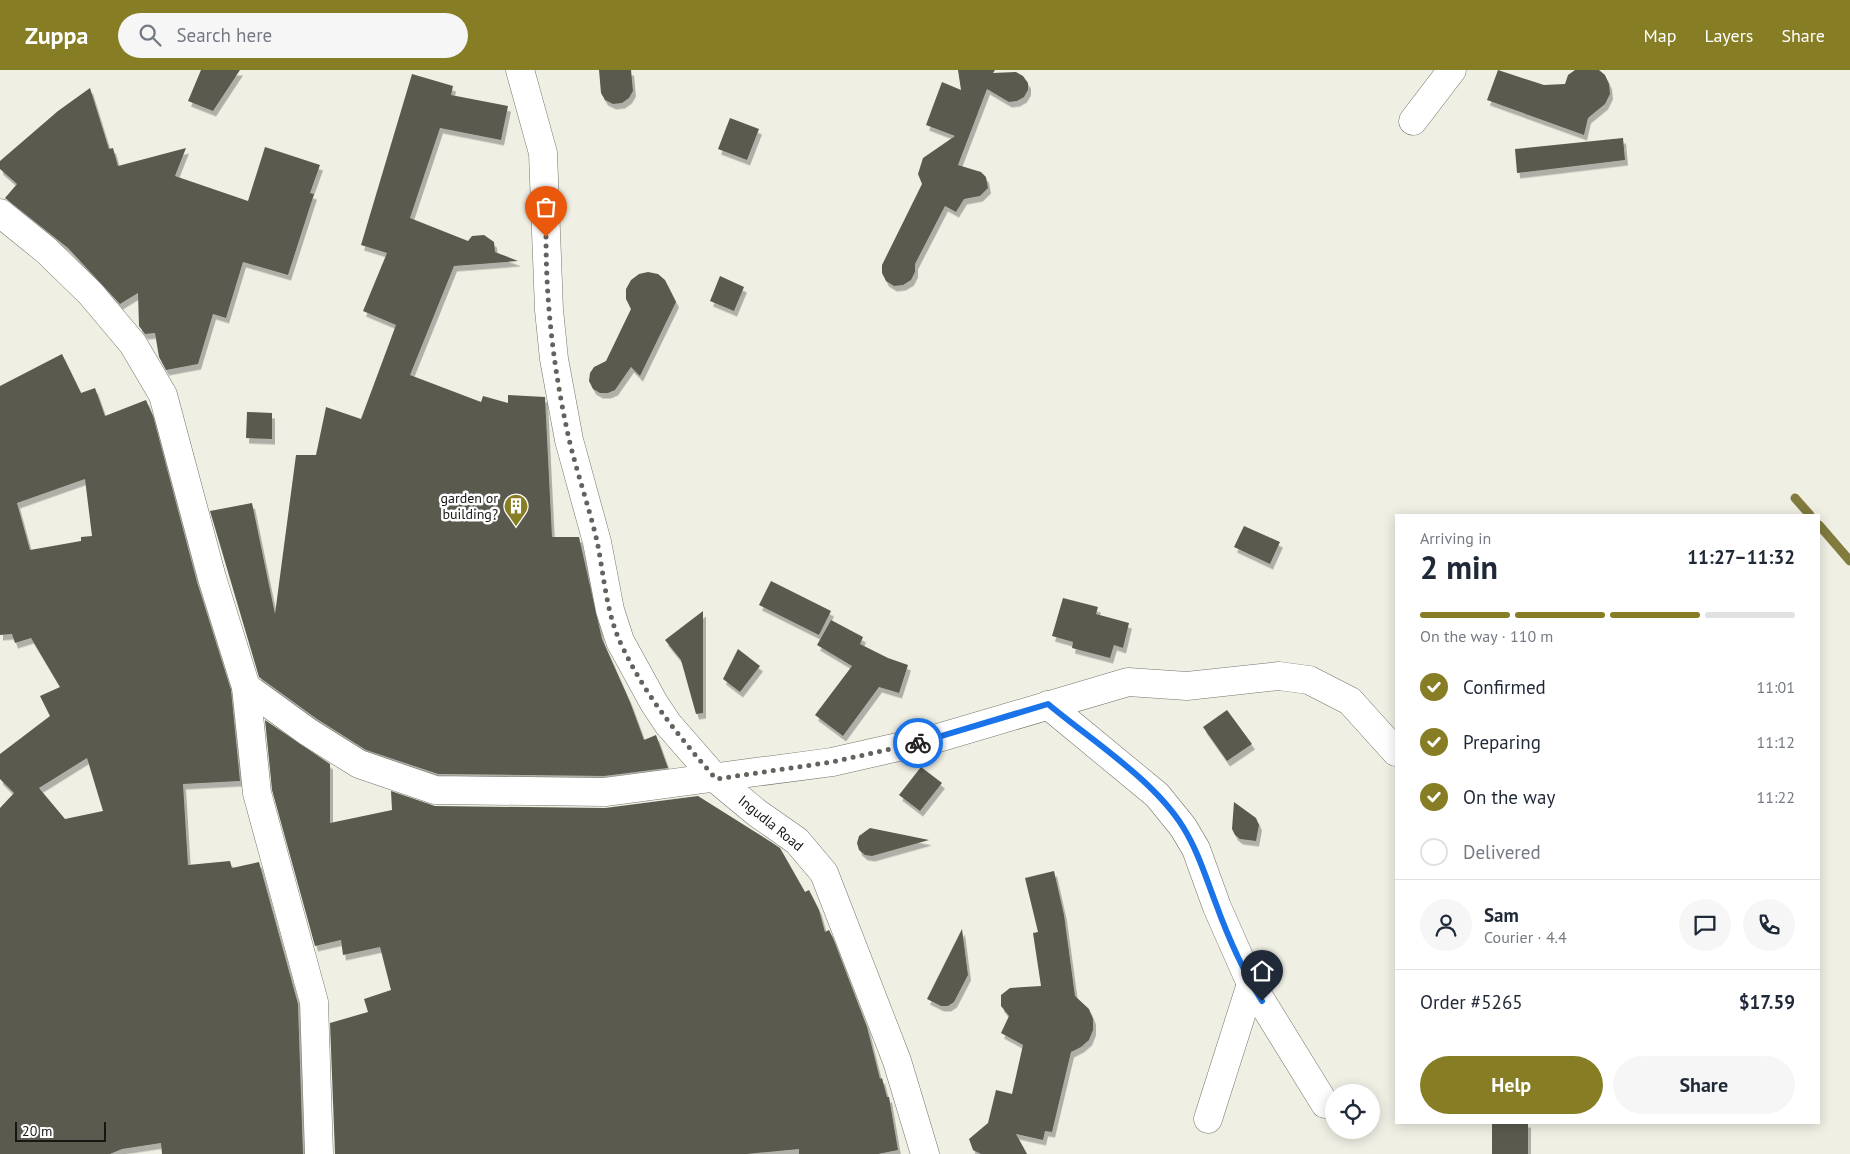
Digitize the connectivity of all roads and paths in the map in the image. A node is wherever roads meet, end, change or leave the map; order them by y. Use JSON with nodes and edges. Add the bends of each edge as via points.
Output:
{"nodes":[{"id":1,"x":520,"y":70,"type":"edge"},
{"id":2,"x":1452,"y":70,"type":"edge"},
{"id":3,"x":1413,"y":121,"type":"dead end"},
{"id":4,"x":0,"y":213,"type":"edge"},
{"id":5,"x":246,"y":687,"type":"junction"},
{"id":6,"x":1048,"y":704,"type":"junction"},
{"id":7,"x":1395,"y":751,"type":"edge"},
{"id":8,"x":716,"y":779,"type":"junction"},
{"id":9,"x":1252,"y":984,"type":"junction"},
{"id":10,"x":1325,"y":1104,"type":"dead end"},
{"id":11,"x":1208,"y":1119,"type":"dead end"},
{"id":12,"x":319,"y":1154,"type":"edge"},
{"id":13,"x":925,"y":1154,"type":"edge"}],
"edges":[{"from":1,"to":8,"type":"street","name":"Ingudla Road","via":[[543,153],[547,281],[554,359],[610,610],[620,642],[654,703]]},
{"from":2,"to":3,"type":"street"},
{"from":4,"to":5,"type":"street","via":[[47,251],[91,294],[133,344],[163,395]]},
{"from":5,"to":8,"type":"street","via":[[308,732],[360,764],[434,790],[606,792]]},
{"from":5,"to":12,"type":"street","via":[[257,793],[314,1002]]},
{"from":6,"to":7,"type":"street","via":[[1128,682],[1187,686],[1254,677],[1309,680],[1350,701]]},
{"from":6,"to":8,"type":"street","via":[[938,738],[842,760]]},
{"from":6,"to":9,"type":"street","via":[[1142,781],[1171,810],[1196,849],[1217,907]]},
{"from":8,"to":13,"type":"street","name":"Ingudla Road","via":[[797,841],[824,873],[897,1061]]},
{"from":9,"to":10,"type":"street"},
{"from":9,"to":11,"type":"street"}]}
